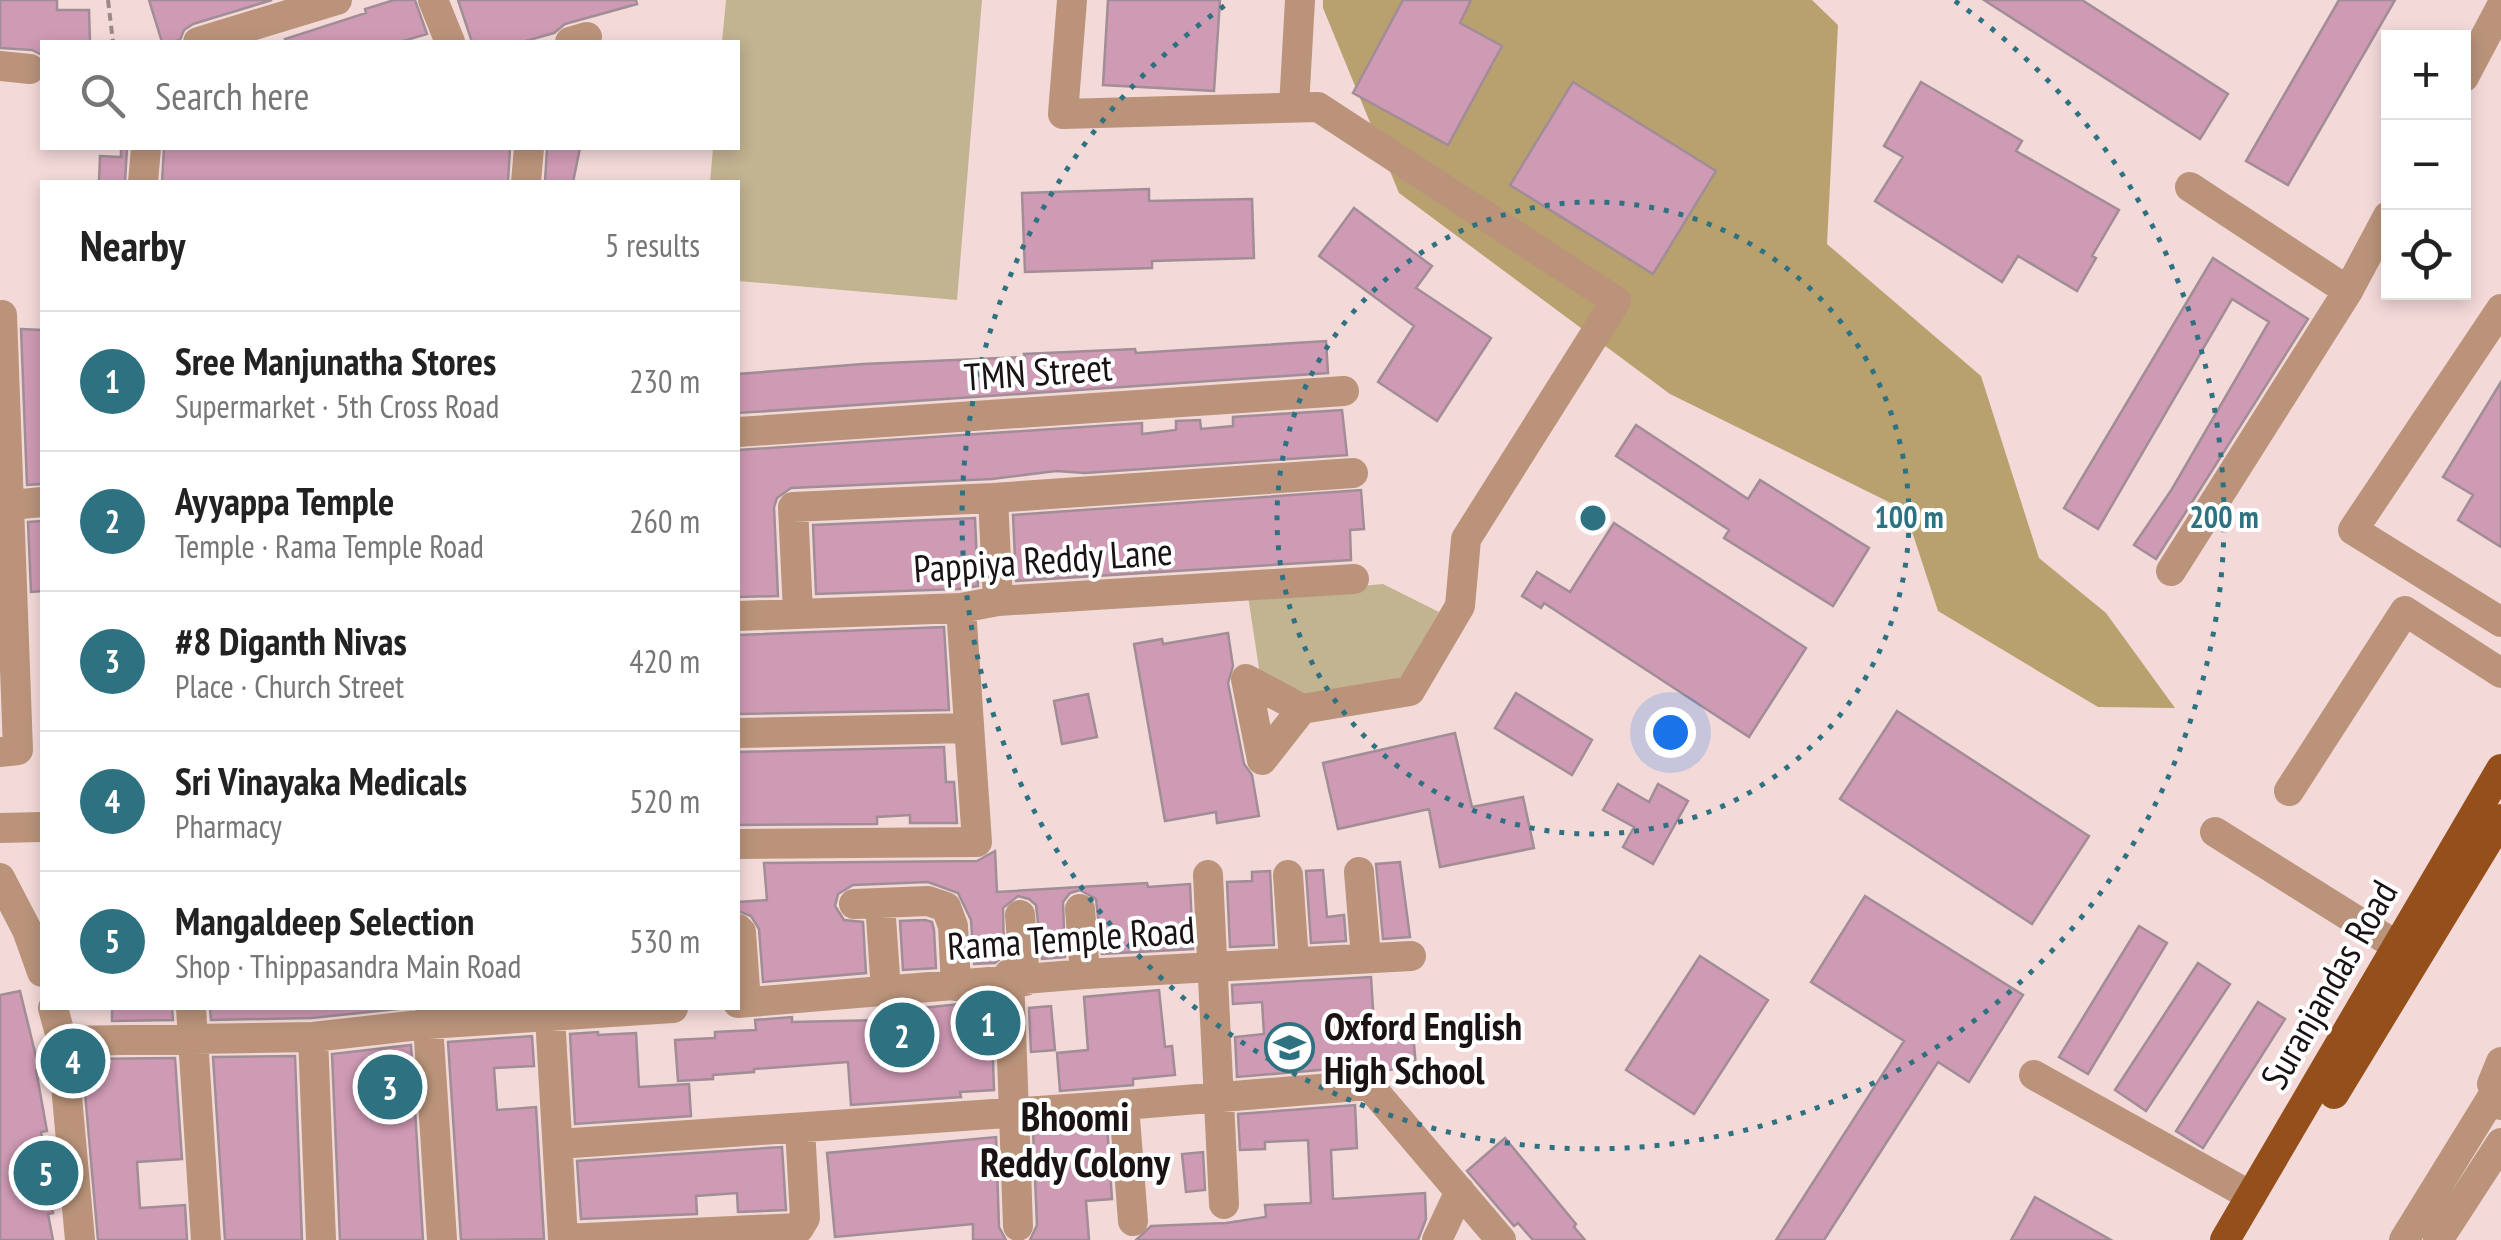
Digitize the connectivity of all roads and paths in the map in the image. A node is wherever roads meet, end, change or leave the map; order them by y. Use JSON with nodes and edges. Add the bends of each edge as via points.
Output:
{"nodes":[{"id":1,"x":108,"y":0,"type":"edge"},
{"id":2,"x":337,"y":0,"type":"edge"},
{"id":3,"x":433,"y":0,"type":"edge"},
{"id":4,"x":1072,"y":0,"type":"edge"},
{"id":5,"x":1300,"y":0,"type":"edge"},
{"id":6,"x":2501,"y":7,"type":"edge"},
{"id":7,"x":113,"y":40,"type":"edge"},
{"id":8,"x":205,"y":40,"type":"edge"},
{"id":9,"x":449,"y":40,"type":"edge"},
{"id":10,"x":2471,"y":63,"type":"edge"},
{"id":11,"x":1294,"y":107,"type":"junction"},
{"id":12,"x":146,"y":150,"type":"edge"},
{"id":13,"x":529,"y":150,"type":"edge"},
{"id":14,"x":143,"y":180,"type":"edge"},
{"id":15,"x":526,"y":180,"type":"edge"},
{"id":16,"x":2190,"y":188,"type":"dead end"},
{"id":17,"x":2381,"y":229,"type":"edge"},
{"id":18,"x":2348,"y":292,"type":"junction"},
{"id":19,"x":2501,"y":309,"type":"edge"},
{"id":20,"x":2,"y":314,"type":"edge"},
{"id":21,"x":1344,"y":390,"type":"dead end"},
{"id":22,"x":740,"y":432,"type":"edge"},
{"id":23,"x":1353,"y":473,"type":"dead end"},
{"id":24,"x":993,"y":498,"type":"junction"},
{"id":25,"x":40,"y":502,"type":"edge"},
{"id":26,"x":4,"y":506,"type":"edge"},
{"id":27,"x":2172,"y":571,"type":"dead end"},
{"id":28,"x":1354,"y":579,"type":"dead end"},
{"id":29,"x":998,"y":601,"type":"junction"},
{"id":30,"x":961,"y":608,"type":"junction"},
{"id":31,"x":798,"y":612,"type":"junction"},
{"id":32,"x":740,"y":616,"type":"edge"},
{"id":33,"x":2501,"y":622,"type":"edge"},
{"id":34,"x":2501,"y":674,"type":"edge"},
{"id":35,"x":1302,"y":709,"type":"dead end"},
{"id":36,"x":969,"y":728,"type":"junction"},
{"id":37,"x":740,"y":733,"type":"edge"},
{"id":38,"x":9,"y":751,"type":"edge"},
{"id":39,"x":2501,"y":769,"type":"edge"},
{"id":40,"x":2289,"y":792,"type":"dead end"},
{"id":41,"x":2501,"y":819,"type":"edge"},
{"id":42,"x":40,"y":827,"type":"edge"},
{"id":43,"x":0,"y":828,"type":"edge"},
{"id":44,"x":2215,"y":832,"type":"dead end"},
{"id":45,"x":740,"y":844,"type":"edge"},
{"id":46,"x":1359,"y":872,"type":"dead end"},
{"id":47,"x":1208,"y":875,"type":"dead end"},
{"id":48,"x":1288,"y":875,"type":"dead end"},
{"id":49,"x":0,"y":878,"type":"edge"},
{"id":50,"x":1080,"y":909,"type":"dead end"},
{"id":51,"x":1020,"y":915,"type":"dead end"},
{"id":52,"x":740,"y":931,"type":"edge"},
{"id":53,"x":14,"y":935,"type":"edge"},
{"id":54,"x":2397,"y":946,"type":"junction"},
{"id":55,"x":1411,"y":956,"type":"dead end"},
{"id":56,"x":1366,"y":958,"type":"junction"},
{"id":57,"x":1294,"y":962,"type":"junction"},
{"id":58,"x":1214,"y":967,"type":"junction"},
{"id":59,"x":40,"y":969,"type":"edge"},
{"id":60,"x":998,"y":978,"type":"junction"},
{"id":61,"x":741,"y":999,"type":"edge"},
{"id":62,"x":54,"y":1010,"type":"edge"},
{"id":63,"x":191,"y":1010,"type":"edge"},
{"id":64,"x":646,"y":1010,"type":"edge"},
{"id":65,"x":429,"y":1016,"type":"edge"},
{"id":66,"x":550,"y":1017,"type":"junction"},
{"id":67,"x":313,"y":1037,"type":"junction"},
{"id":68,"x":192,"y":1039,"type":"junction"},
{"id":69,"x":62,"y":1040,"type":"junction"},
{"id":70,"x":2501,"y":1062,"type":"edge"},
{"id":71,"x":2034,"y":1075,"type":"dead end"},
{"id":72,"x":1221,"y":1096,"type":"junction"},
{"id":73,"x":2498,"y":1100,"type":"edge"},
{"id":74,"x":1124,"y":1106,"type":"junction"},
{"id":75,"x":1012,"y":1113,"type":"junction"},
{"id":76,"x":800,"y":1128,"type":"junction"},
{"id":77,"x":2501,"y":1143,"type":"edge"},
{"id":78,"x":558,"y":1144,"type":"junction"},
{"id":79,"x":1460,"y":1191,"type":"junction"},
{"id":80,"x":2251,"y":1196,"type":"junction"},
{"id":81,"x":1224,"y":1204,"type":"dead end"},
{"id":82,"x":1133,"y":1221,"type":"dead end"},
{"id":83,"x":1018,"y":1226,"type":"dead end"},
{"id":84,"x":562,"y":1239,"type":"edge"},
{"id":85,"x":80,"y":1240,"type":"edge"},
{"id":86,"x":206,"y":1240,"type":"edge"},
{"id":87,"x":321,"y":1240,"type":"edge"},
{"id":88,"x":442,"y":1240,"type":"edge"},
{"id":89,"x":1437,"y":1240,"type":"edge"},
{"id":90,"x":1501,"y":1240,"type":"edge"},
{"id":91,"x":2225,"y":1240,"type":"edge"},
{"id":92,"x":2244,"y":1240,"type":"edge"},
{"id":93,"x":2404,"y":1240,"type":"edge"},
{"id":94,"x":2438,"y":1240,"type":"edge"}],
"edges":[{"from":1,"to":7,"type":"path"},
{"from":2,"to":8,"type":"street"},
{"from":3,"to":9,"type":"street"},
{"from":4,"to":11,"type":"street","via":[[1063,114]]},
{"from":5,"to":11,"type":"street"},
{"from":6,"to":10,"type":"street"},
{"from":11,"to":35,"type":"street","via":[[1318,107],[1616,301],[1466,538],[1460,606],[1410,691]]},
{"from":12,"to":14,"type":"street"},
{"from":13,"to":15,"type":"street"},
{"from":16,"to":18,"type":"street"},
{"from":17,"to":18,"type":"street"},
{"from":18,"to":27,"type":"street"},
{"from":19,"to":33,"type":"street","via":[[2353,530]]},
{"from":20,"to":26,"type":"street"},
{"from":21,"to":22,"type":"street","name":"TMN Street"},
{"from":23,"to":24,"type":"street"},
{"from":24,"to":29,"type":"street"},
{"from":24,"to":31,"type":"street","via":[[793,507]]},
{"from":25,"to":26,"type":"street"},
{"from":26,"to":38,"type":"street"},
{"from":28,"to":29,"type":"street","name":"Pappiya Reddy Lane"},
{"from":29,"to":30,"type":"street","name":"Pappiya Reddy Lane"},
{"from":30,"to":31,"type":"street","name":"Pappiya Reddy Lane"},
{"from":30,"to":36,"type":"street"},
{"from":31,"to":32,"type":"street","name":"Pappiya Reddy Lane"},
{"from":34,"to":40,"type":"street","via":[[2405,611]]},
{"from":36,"to":37,"type":"street"},
{"from":36,"to":45,"type":"street","via":[[977,842]]},
{"from":39,"to":54,"type":"main road","name":"Suranjandas Road"},
{"from":41,"to":92,"type":"main road","name":"Suranjandas Road"},
{"from":42,"to":43,"type":"street"},
{"from":44,"to":54,"type":"street"},
{"from":46,"to":56,"type":"street"},
{"from":47,"to":58,"type":"street"},
{"from":48,"to":57,"type":"street"},
{"from":49,"to":53,"type":"street"},
{"from":50,"to":60,"type":"street"},
{"from":51,"to":60,"type":"street"},
{"from":52,"to":61,"type":"street"},
{"from":53,"to":59,"type":"street"},
{"from":54,"to":80,"type":"main road","name":"Suranjandas Road"},
{"from":55,"to":56,"type":"street","name":"Rama Temple Road"},
{"from":56,"to":57,"type":"street","name":"Rama Temple Road"},
{"from":57,"to":58,"type":"street","name":"Rama Temple Road"},
{"from":58,"to":60,"type":"street","name":"Rama Temple Road"},
{"from":58,"to":72,"type":"street"},
{"from":60,"to":60,"type":"street","via":[[953,926],[946,907],[928,901],[867,903]]},
{"from":60,"to":61,"type":"street","name":"Rama Temple Road"},
{"from":60,"to":75,"type":"street"},
{"from":62,"to":69,"type":"street"},
{"from":63,"to":68,"type":"street"},
{"from":64,"to":66,"type":"street"},
{"from":65,"to":66,"type":"street"},
{"from":65,"to":67,"type":"street"},
{"from":65,"to":88,"type":"street"},
{"from":66,"to":78,"type":"street"},
{"from":67,"to":68,"type":"street"},
{"from":67,"to":87,"type":"street"},
{"from":68,"to":69,"type":"street"},
{"from":68,"to":86,"type":"street"},
{"from":69,"to":85,"type":"street"},
{"from":70,"to":73,"type":"street","via":[[2494,1074]]},
{"from":71,"to":80,"type":"street"},
{"from":72,"to":74,"type":"street"},
{"from":72,"to":79,"type":"street","via":[[1369,1085]]},
{"from":72,"to":81,"type":"street"},
{"from":73,"to":93,"type":"street"},
{"from":74,"to":75,"type":"street"},
{"from":74,"to":82,"type":"street"},
{"from":75,"to":76,"type":"street"},
{"from":75,"to":83,"type":"street"},
{"from":76,"to":78,"type":"street"},
{"from":76,"to":84,"type":"street","via":[[806,1218],[799,1228]]},
{"from":77,"to":94,"type":"street"},
{"from":78,"to":84,"type":"street"},
{"from":79,"to":89,"type":"street"},
{"from":79,"to":90,"type":"street"},
{"from":80,"to":91,"type":"main road","name":"Suranjandas Road"}]}
